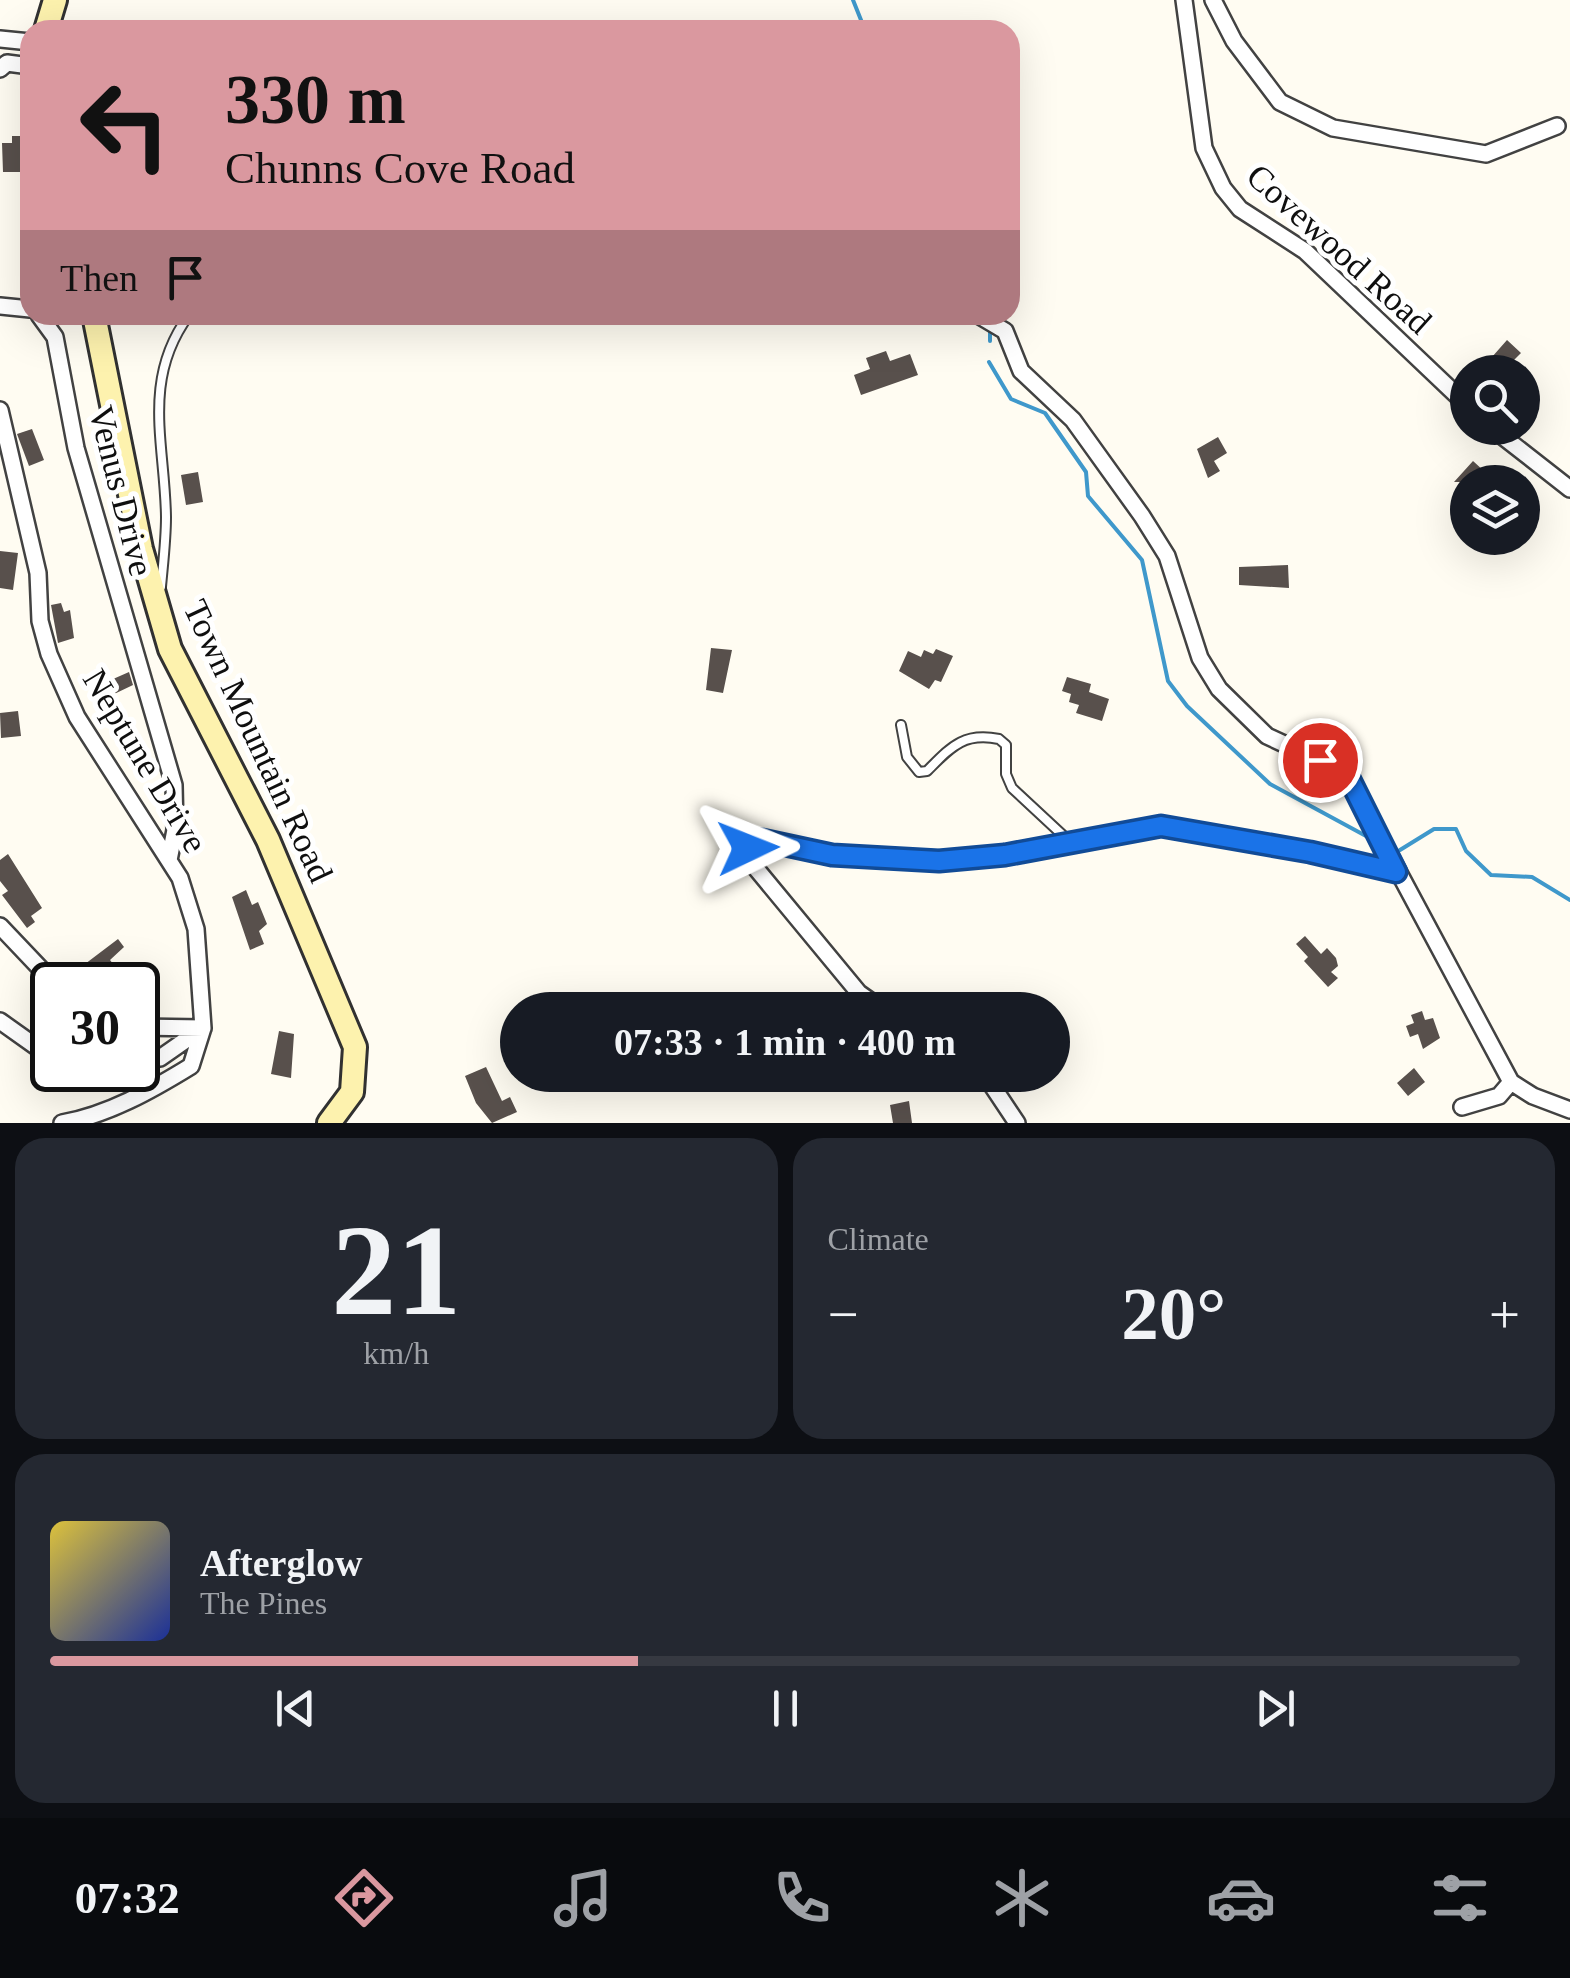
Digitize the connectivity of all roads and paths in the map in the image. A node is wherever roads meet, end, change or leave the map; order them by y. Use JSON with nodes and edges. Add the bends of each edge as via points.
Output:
{"nodes":[{"id":1,"x":1184,"y":0,"type":"edge"},
{"id":2,"x":1213,"y":0,"type":"edge"},
{"id":3,"x":1558,"y":126,"type":"dead end"},
{"id":4,"x":47,"y":325,"type":"edge"},
{"id":5,"x":96,"y":325,"type":"edge"},
{"id":6,"x":183,"y":325,"type":"edge"},
{"id":7,"x":994,"y":325,"type":"edge"},
{"id":8,"x":1450,"y":389,"type":"edge"},
{"id":9,"x":0,"y":410,"type":"edge"},
{"id":10,"x":1514,"y":445,"type":"edge"},
{"id":11,"x":1570,"y":489,"type":"edge"},
{"id":12,"x":158,"y":616,"type":"junction"},
{"id":13,"x":902,"y":725,"type":"dead end"},
{"id":14,"x":1069,"y":841,"type":"junction"},
{"id":15,"x":169,"y":860,"type":"junction"},
{"id":16,"x":1396,"y":872,"type":"junction"},
{"id":17,"x":0,"y":926,"type":"edge"},
{"id":18,"x":34,"y":962,"type":"edge"},
{"id":19,"x":859,"y":992,"type":"edge"},
{"id":20,"x":0,"y":1020,"type":"edge"},
{"id":21,"x":160,"y":1028,"type":"edge"},
{"id":22,"x":203,"y":1028,"type":"junction"},
{"id":23,"x":30,"y":1042,"type":"edge"},
{"id":24,"x":160,"y":1058,"type":"edge"},
{"id":25,"x":1511,"y":1082,"type":"junction"},
{"id":26,"x":996,"y":1092,"type":"edge"},
{"id":27,"x":1462,"y":1107,"type":"dead end"},
{"id":28,"x":1570,"y":1110,"type":"edge"},
{"id":29,"x":62,"y":1123,"type":"edge"},
{"id":30,"x":329,"y":1123,"type":"edge"},
{"id":31,"x":1017,"y":1123,"type":"edge"}],
"edges":[{"from":1,"to":8,"type":"street","name":"Covewood Road","via":[[1204,148],[1223,188],[1240,209],[1305,252]]},
{"from":2,"to":3,"type":"street","name":"Covewood Road","via":[[1280,102],[1332,128],[1486,154]]},
{"from":4,"to":15,"type":"street","name":"Venus Drive","via":[[174,785]]},
{"from":5,"to":12,"type":"main road","name":"Town Mountain Road"},
{"from":6,"to":12,"type":"lane","via":[[162,365],[156,397],[166,520]]},
{"from":7,"to":16,"type":"street","via":[[1004,331],[1021,371],[1073,420],[1167,556],[1200,658],[1218,690],[1267,736],[1346,772]]},
{"from":9,"to":15,"type":"street","name":"Neptune Drive","via":[[38,573],[49,654],[78,717]]},
{"from":10,"to":11,"type":"street"},
{"from":12,"to":30,"type":"main road","name":"Town Mountain Road","via":[[268,840],[351,1033],[355,1081]]},
{"from":13,"to":14,"type":"lane","via":[[908,757],[920,772],[965,738],[1000,739],[1012,788]]},
{"from":14,"to":16,"type":"street","via":[[1140,827],[1175,828]]},
{"from":14,"to":19,"type":"street","via":[[1005,855],[906,862],[751,841],[748,856]]},
{"from":15,"to":22,"type":"street","name":"Neptune Drive","via":[[196,929]]},
{"from":16,"to":25,"type":"street"},
{"from":17,"to":18,"type":"street"},
{"from":20,"to":23,"type":"street"},
{"from":21,"to":22,"type":"street"},
{"from":22,"to":24,"type":"street"},
{"from":22,"to":29,"type":"street","via":[[191,1066],[156,1088]]},
{"from":25,"to":27,"type":"street","via":[[1499,1096]]},
{"from":25,"to":28,"type":"street"},
{"from":26,"to":31,"type":"street"}]}
